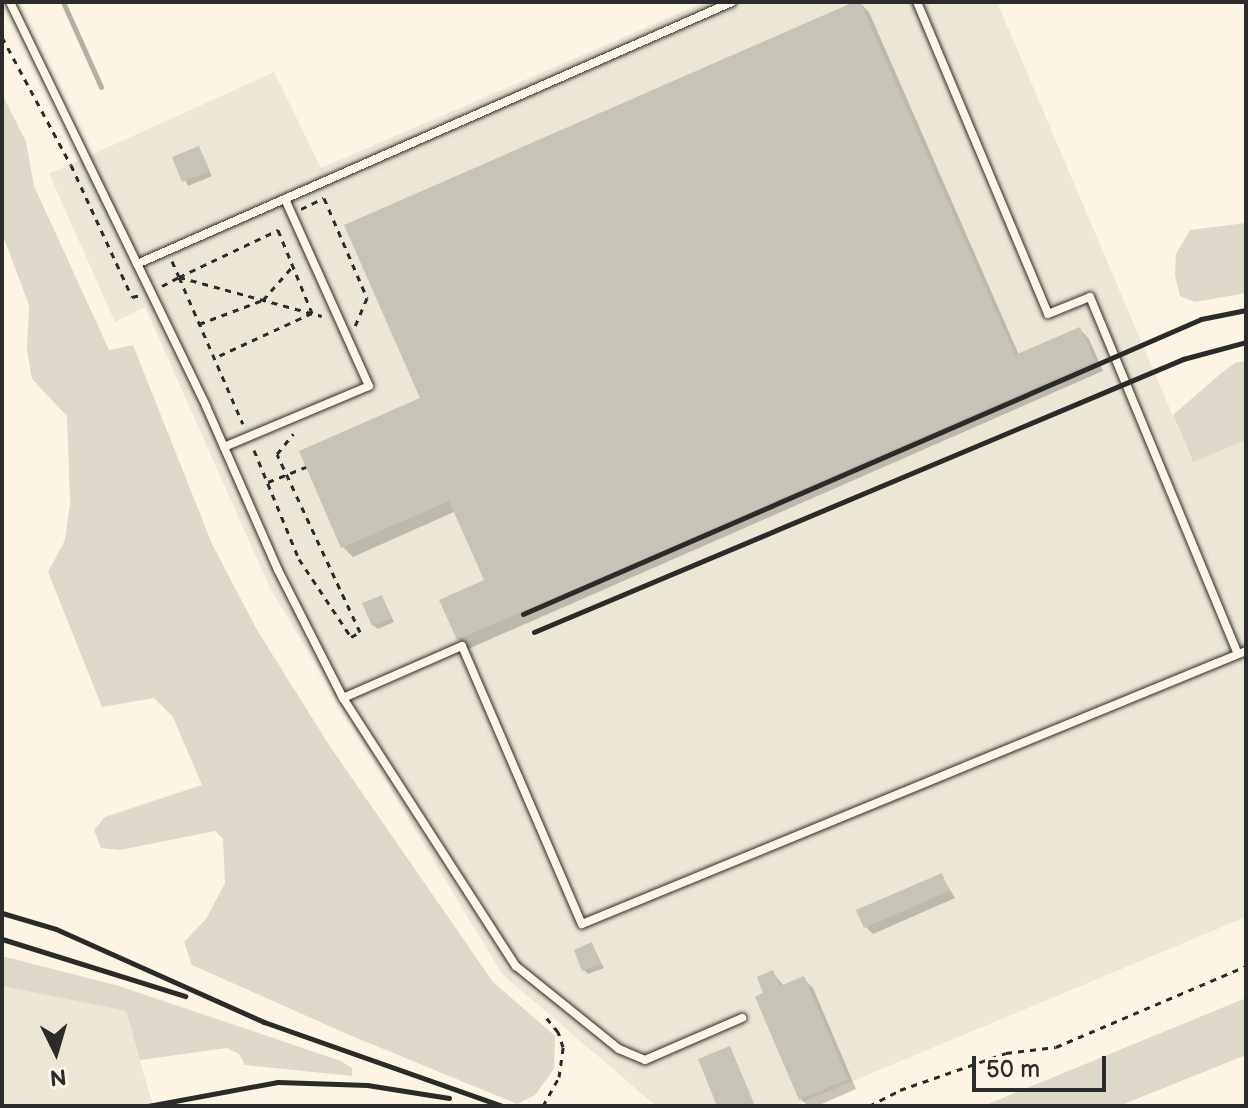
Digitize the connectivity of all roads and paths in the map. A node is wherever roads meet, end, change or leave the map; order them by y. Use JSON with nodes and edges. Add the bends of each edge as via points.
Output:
{"nodes":[{"id":1,"x":10,"y":2,"type":"edge"},
{"id":2,"x":732,"y":2,"type":"edge"},
{"id":3,"x":917,"y":2,"type":"edge"},
{"id":4,"x":2,"y":37,"type":"edge"},
{"id":5,"x":285,"y":199,"type":"junction"},
{"id":6,"x":292,"y":214,"type":"junction"},
{"id":7,"x":278,"y":230,"type":"junction"},
{"id":8,"x":167,"y":250,"type":"junction"},
{"id":9,"x":137,"y":264,"type":"junction"},
{"id":10,"x":293,"y":266,"type":"junction"},
{"id":11,"x":179,"y":277,"type":"junction"},
{"id":12,"x":151,"y":293,"type":"junction"},
{"id":13,"x":263,"y":300,"type":"junction"},
{"id":14,"x":312,"y":313,"type":"junction"},
{"id":15,"x":339,"y":320,"type":"junction"},
{"id":16,"x":199,"y":324,"type":"junction"},
{"id":17,"x":349,"y":342,"type":"junction"},
{"id":18,"x":214,"y":358,"type":"junction"},
{"id":19,"x":294,"y":432,"type":"dead end"},
{"id":20,"x":249,"y":436,"type":"junction"},
{"id":21,"x":224,"y":447,"type":"junction"},
{"id":22,"x":306,"y":467,"type":"dead end"},
{"id":23,"x":286,"y":475,"type":"junction"},
{"id":24,"x":267,"y":482,"type":"junction"},
{"id":25,"x":1242,"y":652,"type":"edge"},
{"id":26,"x":343,"y":698,"type":"junction"},
{"id":27,"x":1246,"y":966,"type":"edge"},
{"id":28,"x":544,"y":1015,"type":"dead end"},
{"id":29,"x":742,"y":1018,"type":"dead end"},
{"id":30,"x":543,"y":1106,"type":"edge"},
{"id":31,"x":869,"y":1106,"type":"edge"}],
"edges":[{"from":1,"to":9,"type":"lane"},
{"from":2,"to":5,"type":"lane"},
{"from":3,"to":25,"type":"lane","via":[[1048,314],[1090,297]]},
{"from":4,"to":12,"type":"path","via":[[71,165],[132,297]]},
{"from":5,"to":6,"type":"lane"},
{"from":5,"to":8,"type":"lane"},
{"from":6,"to":7,"type":"path"},
{"from":6,"to":15,"type":"lane"},
{"from":6,"to":17,"type":"path","via":[[324,198],[367,298]]},
{"from":7,"to":10,"type":"path"},
{"from":7,"to":11,"type":"path"},
{"from":8,"to":9,"type":"lane"},
{"from":8,"to":11,"type":"path"},
{"from":9,"to":12,"type":"lane"},
{"from":10,"to":13,"type":"path"},
{"from":10,"to":14,"type":"path"},
{"from":11,"to":12,"type":"path"},
{"from":11,"to":13,"type":"path"},
{"from":11,"to":16,"type":"path"},
{"from":12,"to":21,"type":"lane"},
{"from":13,"to":14,"type":"path"},
{"from":13,"to":16,"type":"path"},
{"from":14,"to":15,"type":"path"},
{"from":14,"to":18,"type":"path"},
{"from":15,"to":17,"type":"lane"},
{"from":16,"to":18,"type":"path"},
{"from":17,"to":20,"type":"lane","via":[[369,386]]},
{"from":18,"to":20,"type":"path"},
{"from":19,"to":23,"type":"path","via":[[277,454]]},
{"from":20,"to":21,"type":"lane"},
{"from":20,"to":24,"type":"path"},
{"from":21,"to":26,"type":"lane"},
{"from":22,"to":23,"type":"path"},
{"from":23,"to":24,"type":"path"},
{"from":23,"to":24,"type":"path","via":[[360,632],[351,637],[299,559]]},
{"from":25,"to":26,"type":"lane","via":[[582,924],[462,646]]},
{"from":26,"to":29,"type":"lane","via":[[516,966],[584,1021],[619,1049],[645,1060]]},
{"from":27,"to":31,"type":"path","via":[[1056,1047],[1006,1053]]},
{"from":28,"to":30,"type":"path","via":[[563,1047],[559,1077]]}]}
